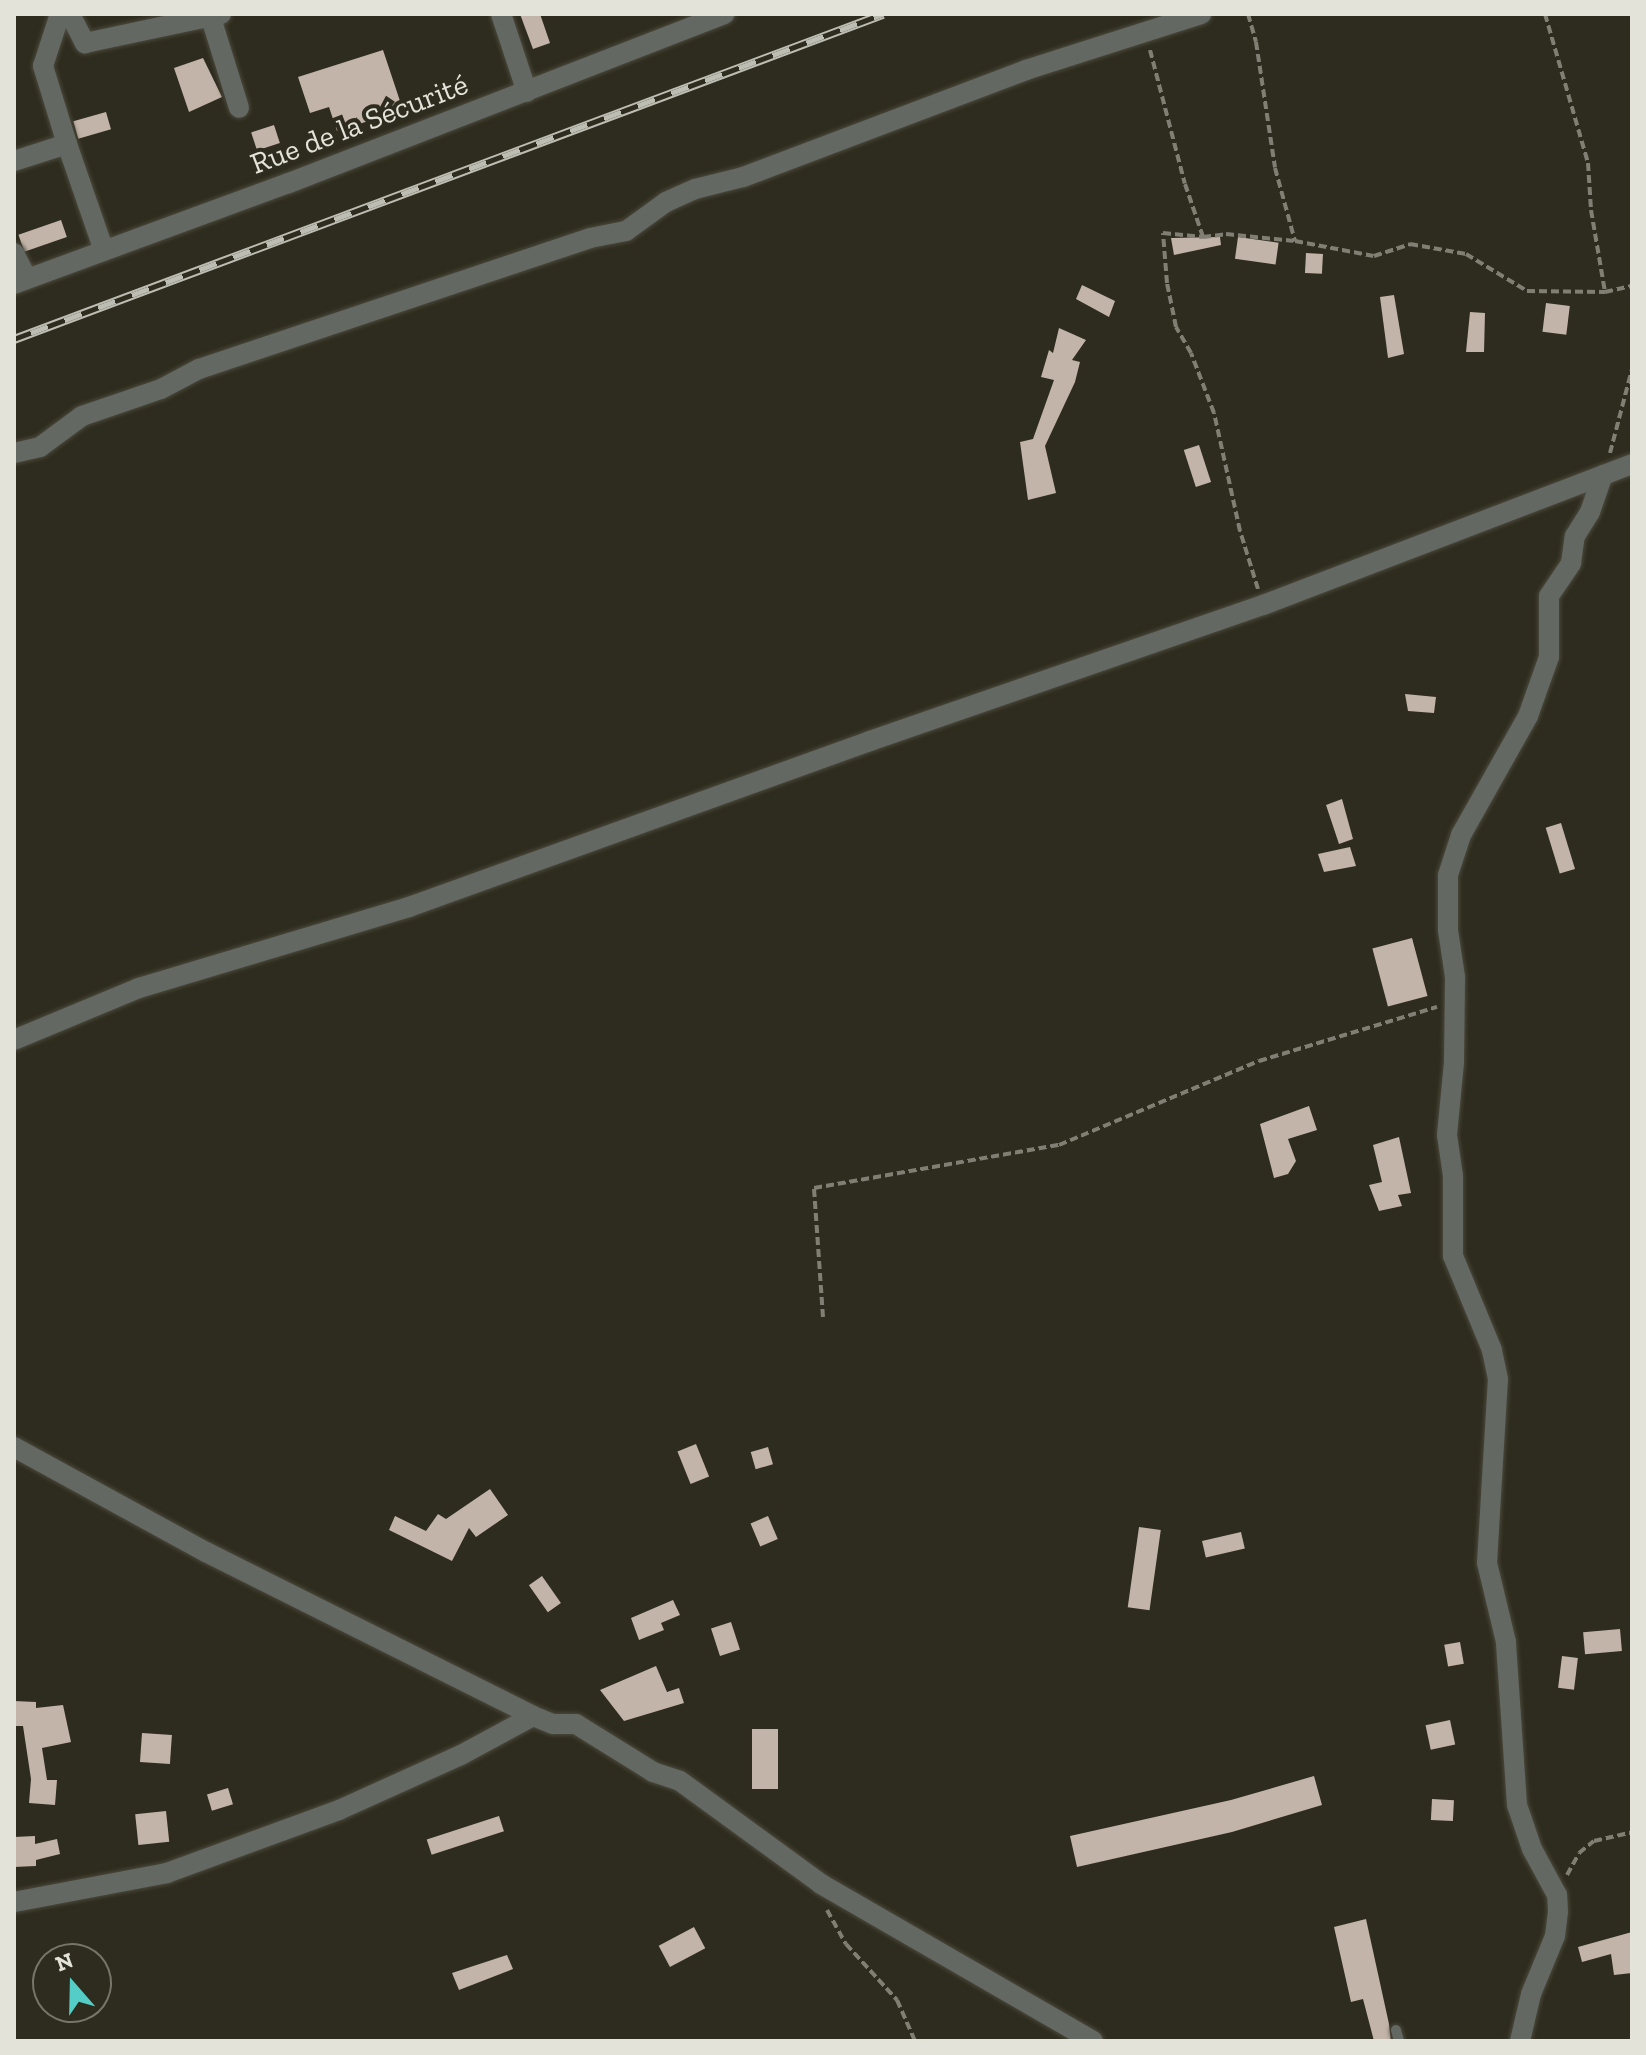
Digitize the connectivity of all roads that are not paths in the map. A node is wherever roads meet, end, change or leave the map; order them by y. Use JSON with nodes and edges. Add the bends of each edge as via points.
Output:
{"nodes":[{"id":1,"x":60,"y":14,"type":"edge"},
{"id":2,"x":70,"y":14,"type":"edge"},
{"id":3,"x":501,"y":14,"type":"edge"},
{"id":4,"x":724,"y":14,"type":"edge"},
{"id":5,"x":1201,"y":14,"type":"edge"},
{"id":6,"x":215,"y":15,"type":"edge"},
{"id":7,"x":527,"y":92,"type":"junction"},
{"id":8,"x":239,"y":108,"type":"dead end"},
{"id":9,"x":67,"y":144,"type":"junction"},
{"id":10,"x":14,"y":161,"type":"edge"},
{"id":11,"x":104,"y":251,"type":"junction"},
{"id":12,"x":14,"y":253,"type":"edge"},
{"id":13,"x":21,"y":281,"type":"edge"},
{"id":14,"x":14,"y":453,"type":"edge"},
{"id":15,"x":1632,"y":464,"type":"edge"},
{"id":16,"x":1603,"y":475,"type":"junction"},
{"id":17,"x":14,"y":1040,"type":"edge"},
{"id":18,"x":14,"y":1447,"type":"edge"},
{"id":19,"x":533,"y":1716,"type":"junction"},
{"id":20,"x":14,"y":1902,"type":"edge"},
{"id":21,"x":1093,"y":2041,"type":"edge"},
{"id":22,"x":1520,"y":2041,"type":"edge"}],
"edges":[{"from":1,"to":9,"type":"street","via":[[43,66]]},
{"from":2,"to":6,"type":"street","via":[[85,43]]},
{"from":3,"to":7,"type":"street"},
{"from":4,"to":7,"type":"street","name":"Rue de la Sécurité"},
{"from":5,"to":14,"type":"street","via":[[1026,70],[743,177],[695,189],[626,231],[199,369],[161,389],[82,416],[40,447]]},
{"from":6,"to":8,"type":"street"},
{"from":7,"to":11,"type":"street","name":"Rue de la Sécurité"},
{"from":9,"to":10,"type":"street"},
{"from":9,"to":11,"type":"street"},
{"from":11,"to":13,"type":"street","name":"Rue de la Sécurité"},
{"from":12,"to":13,"type":"street"},
{"from":15,"to":16,"type":"street"},
{"from":16,"to":17,"type":"street","via":[[1263,605],[409,907],[139,988]]},
{"from":16,"to":22,"type":"street","via":[[1575,536],[1571,563],[1549,596],[1549,657],[1528,716],[1452,855],[1447,910],[1455,1002],[1447,1135],[1453,1256],[1492,1350],[1498,1379],[1487,1563],[1506,1642],[1517,1805],[1532,1849],[1557,1895],[1555,1936],[1531,1994]]},
{"from":18,"to":19,"type":"street","via":[[206,1552]]},
{"from":19,"to":20,"type":"street","via":[[339,1810],[167,1873]]},
{"from":19,"to":21,"type":"street","via":[[553,1724],[576,1724],[653,1772],[680,1781],[821,1884]]}]}
